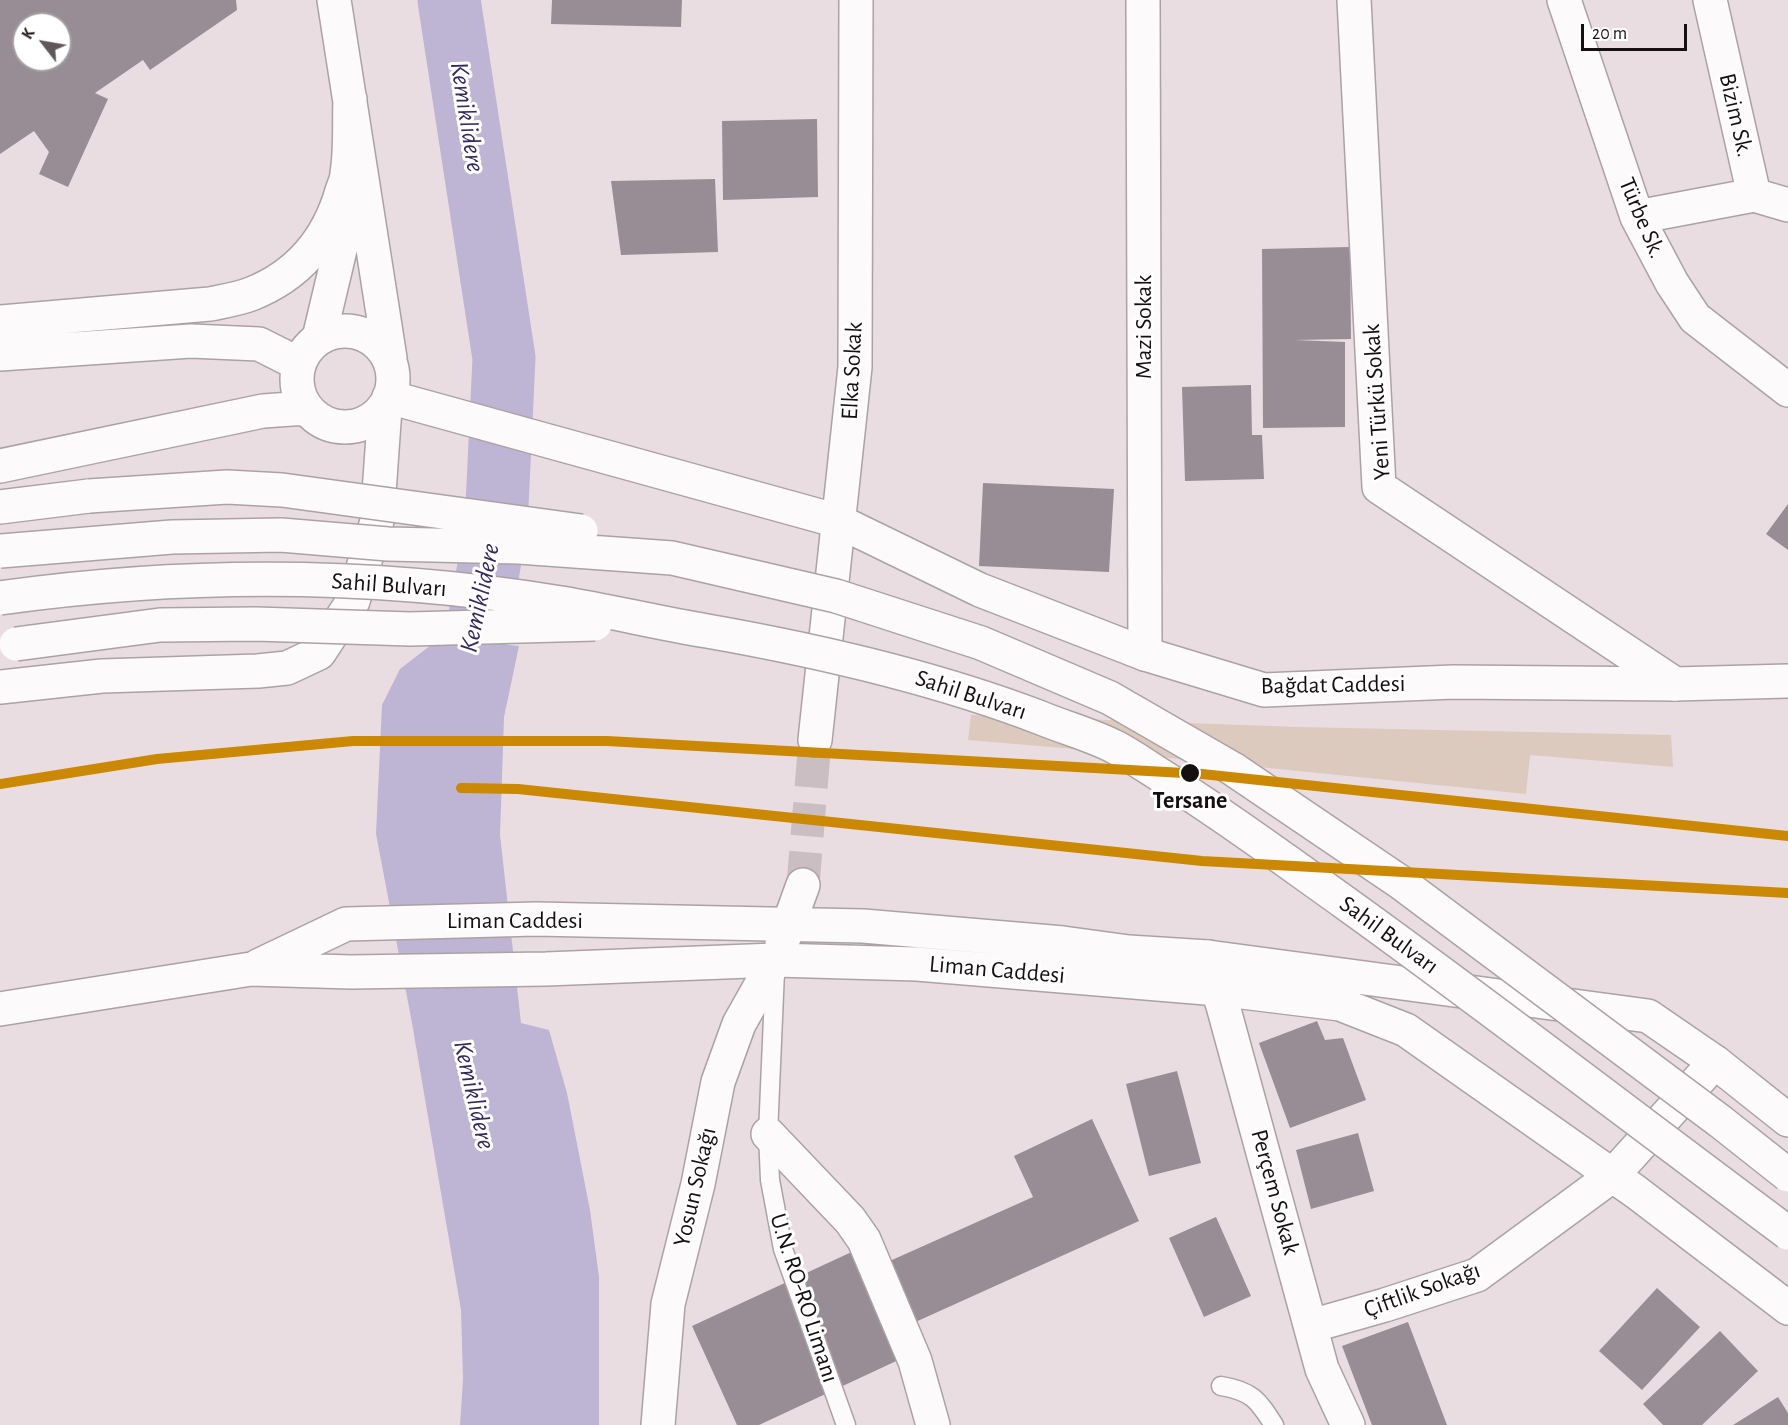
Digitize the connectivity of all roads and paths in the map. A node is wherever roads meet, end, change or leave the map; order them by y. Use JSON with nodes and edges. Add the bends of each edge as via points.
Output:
{"nodes":[{"id":1,"x":334,"y":0,"type":"edge"},
{"id":2,"x":856,"y":0,"type":"edge"},
{"id":3,"x":1143,"y":0,"type":"edge"},
{"id":4,"x":1354,"y":0,"type":"edge"},
{"id":5,"x":1564,"y":0,"type":"edge"},
{"id":6,"x":1710,"y":0,"type":"edge"},
{"id":7,"x":350,"y":99,"type":"junction"},
{"id":8,"x":1754,"y":195,"type":"junction"},
{"id":9,"x":1788,"y":205,"type":"edge"},
{"id":10,"x":1637,"y":217,"type":"junction"},
{"id":11,"x":0,"y":322,"type":"edge"},
{"id":12,"x":319,"y":338,"type":"junction"},
{"id":13,"x":0,"y":354,"type":"edge"},
{"id":14,"x":390,"y":358,"type":"junction"},
{"id":15,"x":299,"y":364,"type":"junction"},
{"id":16,"x":1788,"y":390,"type":"edge"},
{"id":17,"x":387,"y":402,"type":"junction"},
{"id":18,"x":306,"y":408,"type":"junction"},
{"id":19,"x":0,"y":466,"type":"edge"},
{"id":20,"x":0,"y":507,"type":"edge"},
{"id":21,"x":838,"y":521,"type":"junction"},
{"id":22,"x":0,"y":550,"type":"edge"},
{"id":23,"x":672,"y":558,"type":"junction"},
{"id":24,"x":0,"y":598,"type":"edge"},
{"id":25,"x":654,"y":622,"type":"junction"},
{"id":26,"x":8,"y":645,"type":"edge"},
{"id":27,"x":1144,"y":654,"type":"junction"},
{"id":28,"x":1788,"y":681,"type":"edge"},
{"id":29,"x":1675,"y":684,"type":"junction"},
{"id":30,"x":0,"y":687,"type":"edge"},
{"id":31,"x":815,"y":740,"type":"tunnel mouth"},
{"id":32,"x":803,"y":885,"type":"tunnel mouth"},
{"id":33,"x":790,"y":925,"type":"junction"},
{"id":34,"x":1208,"y":957,"type":"junction"},
{"id":35,"x":775,"y":960,"type":"junction"},
{"id":36,"x":251,"y":969,"type":"junction"},
{"id":37,"x":1218,"y":989,"type":"junction"},
{"id":38,"x":0,"y":1009,"type":"edge"},
{"id":39,"x":1715,"y":1062,"type":"junction"},
{"id":40,"x":1788,"y":1120,"type":"edge"},
{"id":41,"x":768,"y":1134,"type":"junction"},
{"id":42,"x":1788,"y":1174,"type":"edge"},
{"id":43,"x":1612,"y":1176,"type":"junction"},
{"id":44,"x":1788,"y":1233,"type":"edge"},
{"id":45,"x":1788,"y":1308,"type":"edge"},
{"id":46,"x":1311,"y":1326,"type":"junction"},
{"id":47,"x":1221,"y":1386,"type":"dead end"},
{"id":48,"x":658,"y":1425,"type":"edge"},
{"id":49,"x":846,"y":1425,"type":"edge"},
{"id":50,"x":933,"y":1425,"type":"edge"},
{"id":51,"x":1274,"y":1425,"type":"edge"},
{"id":52,"x":1348,"y":1425,"type":"edge"}],
"edges":[{"from":1,"to":7,"type":"main road"},
{"from":2,"to":21,"type":"main road","name":"Elka Sokak","via":[[855,367]]},
{"from":3,"to":27,"type":"main road","name":"Mazi Sokak"},
{"from":4,"to":29,"type":"main road","name":"Yeni Türkü Sokak","via":[[1379,487]]},
{"from":5,"to":10,"type":"main road","name":"Türbe Sk."},
{"from":6,"to":8,"type":"main road","name":"Bizim Sk."},
{"from":7,"to":11,"type":"main road","via":[[347,174],[338,207],[314,250],[277,281],[243,297],[210,304]]},
{"from":7,"to":12,"type":"main road","via":[[353,193]]},
{"from":7,"to":14,"type":"main road"},
{"from":8,"to":9,"type":"main road"},
{"from":8,"to":10,"type":"main road"},
{"from":10,"to":16,"type":"main road","name":"Türbe Sk.","via":[[1695,318]]},
{"from":12,"to":14,"type":"main road","via":[[334,332],[359,332],[380,344]]},
{"from":12,"to":15,"type":"main road"},
{"from":13,"to":15,"type":"main road","via":[[191,341],[259,345]]},
{"from":14,"to":17,"type":"main road","via":[[394,383]]},
{"from":15,"to":18,"type":"main road","via":[[299,394]]},
{"from":17,"to":18,"type":"main road","via":[[374,419],[345,428],[330,426]]},
{"from":17,"to":21,"type":"main road","name":"Bağdat Caddesi","via":[[431,410]]},
{"from":17,"to":30,"type":"main road","via":[[375,531],[353,601],[319,653],[287,668],[258,672],[102,676]]},
{"from":18,"to":19,"type":"main road","via":[[263,411]]},
{"from":20,"to":23,"type":"main road","bridge":true,"via":[[89,496],[227,488],[282,490],[596,533]]},
{"from":21,"to":27,"type":"main road","name":"Bağdat Caddesi","via":[[980,590]]},
{"from":21,"to":31,"type":"main road","name":"Elka Sokak"},
{"from":22,"to":23,"type":"main road","name":"Sahil Bulvarı","bridge":true,"via":[[172,537],[281,535]]},
{"from":23,"to":42,"type":"main road","name":"Sahil Bulvarı","bridge":true,"via":[[836,596],[981,643],[1110,698],[1233,769],[1400,882]]},
{"from":24,"to":25,"type":"main road","name":"Sahil Bulvarı","bridge":true,"via":[[188,581],[368,582],[562,603]]},
{"from":25,"to":26,"type":"main road","bridge":true,"via":[[410,629],[160,625]]},
{"from":25,"to":44,"type":"main road","name":"Sahil Bulvarı","bridge":true,"via":[[781,644],[888,669],[999,702],[1114,746],[1219,812]]},
{"from":27,"to":29,"type":"main road","name":"Bağdat Caddesi","via":[[1264,690],[1453,682]]},
{"from":28,"to":29,"type":"main road","name":"Bağdat Caddesi"},
{"from":32,"to":33,"type":"main road"},
{"from":33,"to":34,"type":"main road","name":"Liman Caddesi","via":[[863,926]]},
{"from":33,"to":35,"type":"main road"},
{"from":33,"to":36,"type":"main road","name":"Liman Caddesi","via":[[536,919],[346,924]]},
{"from":34,"to":37,"type":"main road","name":"Perçem Sokak"},
{"from":34,"to":39,"type":"main road","name":"Liman Caddesi","via":[[1648,1016]]},
{"from":35,"to":36,"type":"main road","name":"Liman Caddesi","via":[[546,969]]},
{"from":35,"to":37,"type":"main road","name":"Liman Caddesi","via":[[917,963]]},
{"from":35,"to":41,"type":"lane","name":"U.N. RO-RO Limanı"},
{"from":35,"to":48,"type":"main road","name":"Yosun Sokağı","via":[[739,1024],[718,1082],[668,1304]]},
{"from":36,"to":38,"type":"main road","name":"Liman Caddesi"},
{"from":37,"to":43,"type":"main road","name":"Liman Caddesi","via":[[1340,1004],[1406,1030]]},
{"from":37,"to":46,"type":"main road","name":"Perçem Sokak"},
{"from":39,"to":40,"type":"main road","name":"Liman Caddesi"},
{"from":39,"to":43,"type":"main road","name":"Çiftlik Sokağı"},
{"from":41,"to":49,"type":"lane","name":"U.N. RO-RO Limanı","via":[[770,1180],[783,1249]]},
{"from":41,"to":50,"type":"main road","name":"U.N. RO-RO Limanı","via":[[850,1220],[864,1240],[915,1361]]},
{"from":43,"to":45,"type":"main road","name":"Liman Caddesi"},
{"from":43,"to":46,"type":"main road","name":"Çiftlik Sokağı","via":[[1477,1275]]},
{"from":46,"to":52,"type":"main road","name":"Perçem Sokak","via":[[1322,1369]]},
{"from":47,"to":51,"type":"lane","via":[[1240,1389],[1257,1400]]}]}
